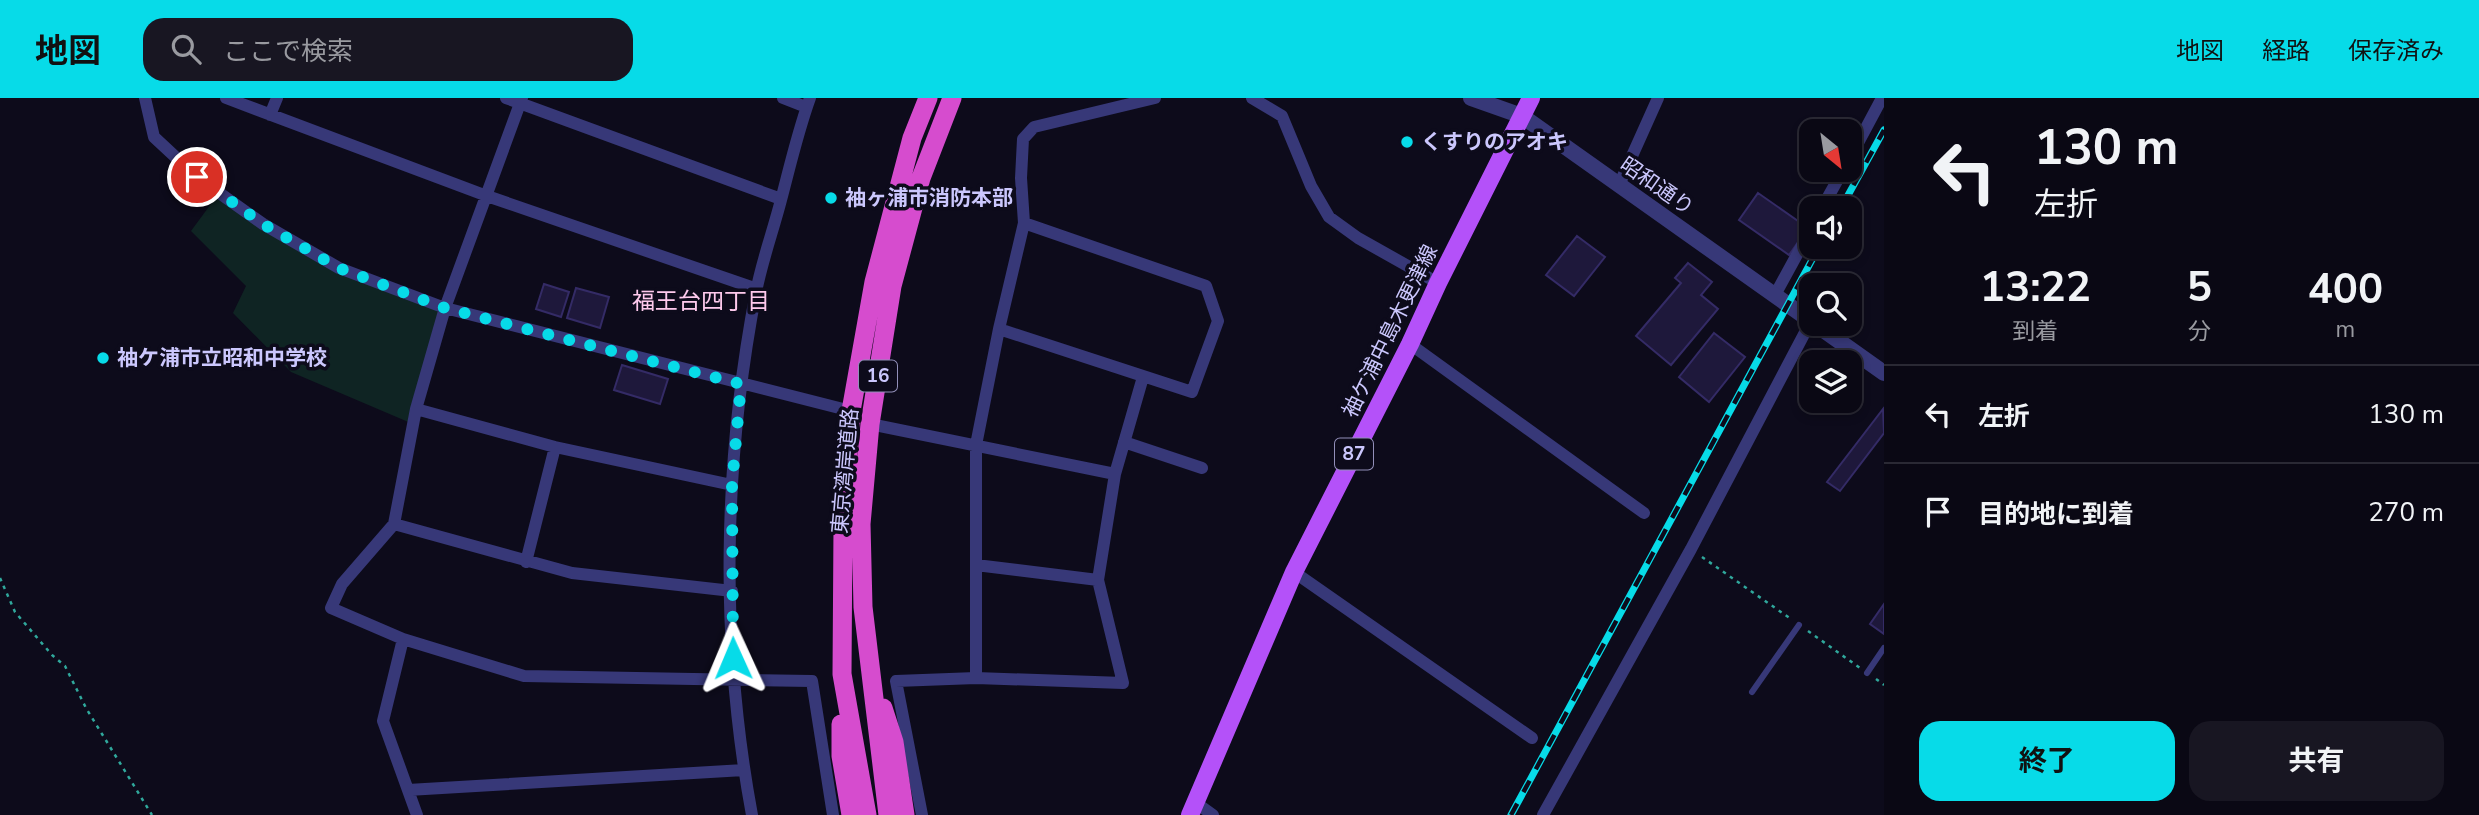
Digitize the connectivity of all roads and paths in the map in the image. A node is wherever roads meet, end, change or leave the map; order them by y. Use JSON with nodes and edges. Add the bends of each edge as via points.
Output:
{"nodes":[{"id":1,"x":145,"y":98,"type":"edge"},
{"id":2,"x":226,"y":98,"type":"edge"},
{"id":3,"x":277,"y":98,"type":"edge"},
{"id":4,"x":506,"y":98,"type":"edge"},
{"id":5,"x":783,"y":98,"type":"edge"},
{"id":6,"x":928,"y":98,"type":"edge"},
{"id":7,"x":952,"y":98,"type":"edge"},
{"id":8,"x":1155,"y":98,"type":"edge"},
{"id":9,"x":1252,"y":98,"type":"edge"},
{"id":10,"x":1471,"y":98,"type":"edge"},
{"id":11,"x":1531,"y":98,"type":"edge"},
{"id":12,"x":1658,"y":98,"type":"edge"},
{"id":13,"x":1882,"y":98,"type":"edge"},
{"id":14,"x":521,"y":101,"type":"edge"},
{"id":15,"x":808,"y":102,"type":"edge"},
{"id":16,"x":270,"y":115,"type":"junction"},
{"id":17,"x":1521,"y":116,"type":"junction"},
{"id":18,"x":1862,"y":136,"type":"edge"},
{"id":19,"x":1619,"y":185,"type":"junction"},
{"id":20,"x":487,"y":196,"type":"junction"},
{"id":21,"x":781,"y":199,"type":"junction"},
{"id":22,"x":1024,"y":223,"type":"junction"},
{"id":23,"x":1799,"y":251,"type":"edge"},
{"id":24,"x":1438,"y":283,"type":"junction"},
{"id":25,"x":757,"y":289,"type":"junction"},
{"id":26,"x":1775,"y":295,"type":"junction"},
{"id":27,"x":445,"y":308,"type":"junction"},
{"id":28,"x":1799,"y":312,"type":"edge"},
{"id":29,"x":999,"y":329,"type":"junction"},
{"id":30,"x":1805,"y":336,"type":"edge"},
{"id":31,"x":1832,"y":336,"type":"edge"},
{"id":32,"x":1410,"y":344,"type":"junction"},
{"id":33,"x":1884,"y":373,"type":"edge"},
{"id":34,"x":1143,"y":377,"type":"junction"},
{"id":35,"x":741,"y":384,"type":"junction"},
{"id":36,"x":416,"y":409,"type":"junction"},
{"id":37,"x":851,"y":411,"type":"junction"},
{"id":38,"x":870,"y":424,"type":"junction"},
{"id":39,"x":1124,"y":442,"type":"junction"},
{"id":40,"x":976,"y":445,"type":"junction"},
{"id":41,"x":555,"y":447,"type":"junction"},
{"id":42,"x":1202,"y":468,"type":"dead end"},
{"id":43,"x":1115,"y":474,"type":"junction"},
{"id":44,"x":732,"y":485,"type":"junction"},
{"id":45,"x":1644,"y":513,"type":"dead end"},
{"id":46,"x":394,"y":524,"type":"junction"},
{"id":47,"x":1690,"y":549,"type":"junction"},
{"id":48,"x":526,"y":562,"type":"junction"},
{"id":49,"x":976,"y":565,"type":"junction"},
{"id":50,"x":1294,"y":572,"type":"junction"},
{"id":51,"x":0,"y":578,"type":"edge"},
{"id":52,"x":1098,"y":580,"type":"junction"},
{"id":53,"x":732,"y":591,"type":"junction"},
{"id":54,"x":1799,"y":625,"type":"junction"},
{"id":55,"x":403,"y":639,"type":"junction"},
{"id":56,"x":1884,"y":648,"type":"edge"},
{"id":57,"x":868,"y":664,"type":"junction"},
{"id":58,"x":1867,"y":673,"type":"junction"},
{"id":59,"x":842,"y":674,"type":"junction"},
{"id":60,"x":976,"y":678,"type":"junction"},
{"id":61,"x":733,"y":680,"type":"junction"},
{"id":62,"x":1884,"y":685,"type":"edge"},
{"id":63,"x":1752,"y":692,"type":"dead end"},
{"id":64,"x":1532,"y":738,"type":"dead end"},
{"id":65,"x":744,"y":770,"type":"junction"},
{"id":66,"x":408,"y":790,"type":"junction"},
{"id":67,"x":1193,"y":809,"type":"edge"},
{"id":68,"x":152,"y":815,"type":"edge"},
{"id":69,"x":417,"y":815,"type":"edge"},
{"id":70,"x":752,"y":815,"type":"edge"},
{"id":71,"x":834,"y":815,"type":"edge"},
{"id":72,"x":851,"y":815,"type":"edge"},
{"id":73,"x":867,"y":815,"type":"edge"},
{"id":74,"x":888,"y":815,"type":"edge"},
{"id":75,"x":905,"y":815,"type":"edge"},
{"id":76,"x":922,"y":815,"type":"edge"},
{"id":77,"x":1213,"y":815,"type":"edge"},
{"id":78,"x":1543,"y":815,"type":"edge"}],
"edges":[{"from":1,"to":27,"type":"street","via":[[154,137],[197,177],[263,224],[339,268]]},
{"from":2,"to":16,"type":"street"},
{"from":3,"to":16,"type":"street"},
{"from":4,"to":14,"type":"street"},
{"from":5,"to":15,"type":"street"},
{"from":6,"to":37,"type":"highway","name":"東京湾岸道路","number":"16","via":[[912,138],[874,282]]},
{"from":7,"to":38,"type":"highway","name":"東京湾岸道路","number":"16","via":[[921,178],[892,286]]},
{"from":8,"to":22,"type":"street","via":[[1034,127],[1023,139]]},
{"from":9,"to":24,"type":"street","via":[[1282,116],[1329,217]]},
{"from":10,"to":17,"type":"street","name":"昭和通り"},
{"from":11,"to":17,"type":"main road","name":"袖ケ浦中島木更津線","number":"87"},
{"from":12,"to":19,"type":"street"},
{"from":13,"to":18,"type":"street"},
{"from":14,"to":20,"type":"street"},
{"from":14,"to":21,"type":"street"},
{"from":15,"to":21,"type":"street"},
{"from":16,"to":20,"type":"street"},
{"from":17,"to":19,"type":"street","name":"昭和通り"},
{"from":17,"to":24,"type":"main road","name":"袖ケ浦中島木更津線","number":"87"},
{"from":19,"to":26,"type":"street","name":"昭和通り"},
{"from":20,"to":25,"type":"street"},
{"from":20,"to":27,"type":"street"},
{"from":21,"to":25,"type":"street"},
{"from":22,"to":29,"type":"street"},
{"from":22,"to":34,"type":"street","via":[[1206,286],[1218,321],[1192,392]]},
{"from":23,"to":26,"type":"street"},
{"from":24,"to":32,"type":"main road","name":"袖ケ浦中島木更津線","number":"87"},
{"from":25,"to":35,"type":"street"},
{"from":26,"to":28,"type":"street","name":"昭和通り"},
{"from":27,"to":35,"type":"street"},
{"from":27,"to":36,"type":"street"},
{"from":29,"to":34,"type":"street"},
{"from":29,"to":40,"type":"street"},
{"from":30,"to":47,"type":"street"},
{"from":31,"to":33,"type":"street","name":"昭和通り"},
{"from":32,"to":45,"type":"street"},
{"from":32,"to":50,"type":"main road","name":"袖ケ浦中島木更津線","number":"87"},
{"from":34,"to":39,"type":"street"},
{"from":35,"to":37,"type":"street"},
{"from":35,"to":44,"type":"street"},
{"from":36,"to":41,"type":"street"},
{"from":36,"to":46,"type":"street"},
{"from":37,"to":59,"type":"highway","name":"東京湾岸道路","number":"16","via":[[843,526]]},
{"from":38,"to":40,"type":"street"},
{"from":38,"to":57,"type":"highway","name":"東京湾岸道路","number":"16","via":[[862,524]]},
{"from":39,"to":42,"type":"street"},
{"from":39,"to":43,"type":"street"},
{"from":40,"to":43,"type":"street"},
{"from":40,"to":49,"type":"street"},
{"from":41,"to":44,"type":"street"},
{"from":41,"to":48,"type":"street"},
{"from":43,"to":52,"type":"street"},
{"from":44,"to":53,"type":"street"},
{"from":46,"to":48,"type":"street"},
{"from":46,"to":55,"type":"street","via":[[342,584],[331,608]]},
{"from":47,"to":54,"type":"path"},
{"from":47,"to":78,"type":"street"},
{"from":48,"to":53,"type":"street","via":[[572,573]]},
{"from":49,"to":52,"type":"street"},
{"from":49,"to":60,"type":"street"},
{"from":50,"to":64,"type":"street"},
{"from":50,"to":67,"type":"main road","name":"袖ケ浦中島木更津線","number":"87"},
{"from":51,"to":68,"type":"path","via":[[15,612],[65,666]]},
{"from":52,"to":60,"type":"street","via":[[1123,683]]},
{"from":53,"to":61,"type":"street"},
{"from":54,"to":58,"type":"path"},
{"from":54,"to":63,"type":"lane"},
{"from":55,"to":61,"type":"street","via":[[524,676]]},
{"from":55,"to":66,"type":"street","via":[[383,721]]},
{"from":56,"to":58,"type":"lane"},
{"from":57,"to":74,"type":"highway","name":"東京湾岸道路","number":"16"},
{"from":57,"to":75,"type":"highway","number":"16","via":[[894,742]]},
{"from":58,"to":62,"type":"path"},
{"from":59,"to":72,"type":"highway","number":"16","via":[[841,756]]},
{"from":59,"to":73,"type":"highway","name":"東京湾岸道路","number":"16"},
{"from":60,"to":76,"type":"street","via":[[896,681]]},
{"from":61,"to":65,"type":"street"},
{"from":61,"to":71,"type":"street","via":[[812,681]]},
{"from":65,"to":66,"type":"street"},
{"from":65,"to":70,"type":"street"},
{"from":66,"to":69,"type":"street"},
{"from":67,"to":77,"type":"street"}]}
